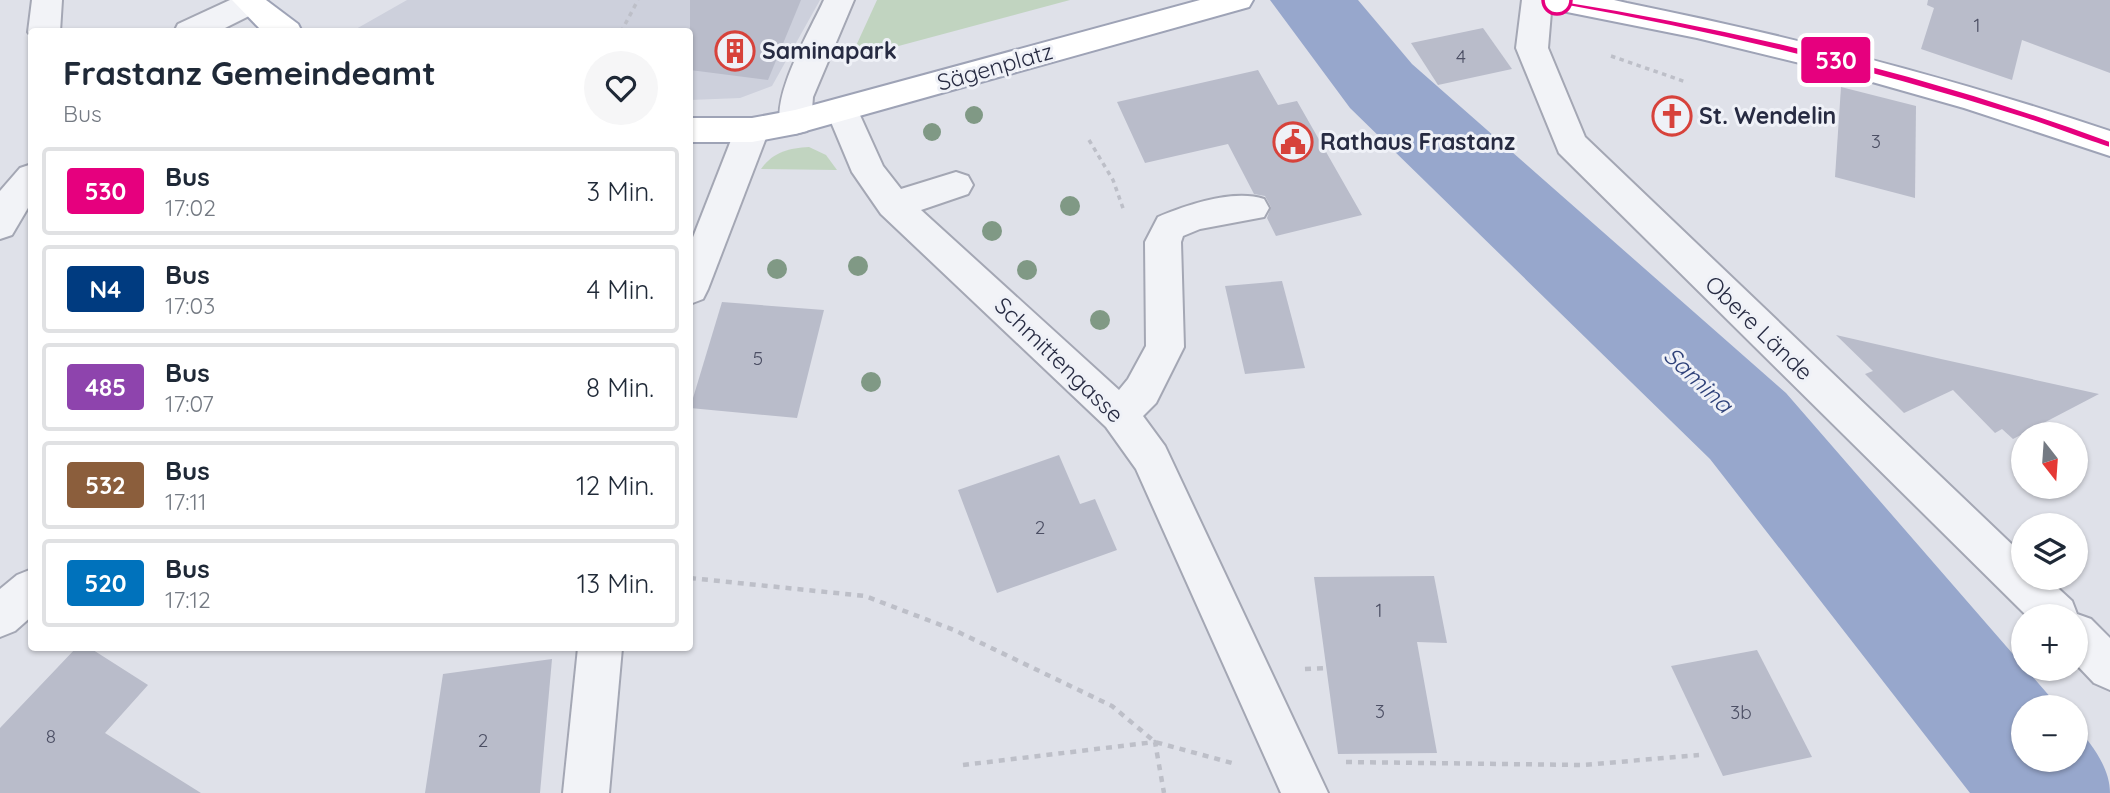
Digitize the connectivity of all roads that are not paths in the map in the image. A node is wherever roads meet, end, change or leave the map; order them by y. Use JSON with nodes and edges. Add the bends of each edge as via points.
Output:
{"nodes":[{"id":1,"x":47,"y":0,"type":"edge"},
{"id":2,"x":839,"y":0,"type":"edge"},
{"id":3,"x":1238,"y":0,"type":"edge"},
{"id":4,"x":1537,"y":0,"type":"edge"},
{"id":5,"x":1557,"y":0,"type":"edge"},
{"id":6,"x":248,"y":1,"type":"edge"},
{"id":7,"x":44,"y":28,"type":"edge"},
{"id":8,"x":197,"y":28,"type":"edge"},
{"id":9,"x":281,"y":28,"type":"edge"},
{"id":10,"x":842,"y":110,"type":"junction"},
{"id":11,"x":795,"y":122,"type":"junction"},
{"id":12,"x":693,"y":130,"type":"edge"},
{"id":13,"x":752,"y":130,"type":"junction"},
{"id":14,"x":2110,"y":144,"type":"edge"},
{"id":15,"x":28,"y":182,"type":"edge"},
{"id":16,"x":956,"y":185,"type":"dead end"},
{"id":17,"x":893,"y":205,"type":"junction"},
{"id":18,"x":1252,"y":208,"type":"dead end"},
{"id":19,"x":0,"y":225,"type":"edge"},
{"id":20,"x":693,"y":281,"type":"edge"},
{"id":21,"x":1120,"y":415,"type":"junction"},
{"id":22,"x":28,"y":592,"type":"edge"},
{"id":23,"x":2045,"y":604,"type":"edge"},
{"id":24,"x":0,"y":616,"type":"edge"},
{"id":25,"x":2088,"y":646,"type":"edge"},
{"id":26,"x":600,"y":651,"type":"edge"},
{"id":27,"x":2110,"y":668,"type":"edge"},
{"id":28,"x":586,"y":793,"type":"edge"},
{"id":29,"x":1305,"y":793,"type":"edge"}],
"edges":[{"from":1,"to":7,"type":"street"},
{"from":2,"to":11,"type":"street","via":[[797,97]]},
{"from":3,"to":10,"type":"main road","name":"Sägenplatz"},
{"from":4,"to":23,"type":"street","name":"Obere Lände","via":[[1532,48],[1571,144]]},
{"from":5,"to":14,"type":"main road","via":[[1800,50],[2025,114]]},
{"from":6,"to":8,"type":"street"},
{"from":6,"to":9,"type":"main road"},
{"from":10,"to":11,"type":"main road","name":"Sägenplatz"},
{"from":10,"to":17,"type":"street","name":"Schmittengasse","via":[[869,172]]},
{"from":11,"to":13,"type":"main road","name":"Sägenplatz"},
{"from":12,"to":13,"type":"main road","name":"Sägenplatz"},
{"from":13,"to":20,"type":"street"},
{"from":15,"to":19,"type":"street"},
{"from":16,"to":17,"type":"street"},
{"from":17,"to":21,"type":"street","name":"Schmittengasse"},
{"from":18,"to":21,"type":"street","via":[[1195,216],[1170,228],[1163,242],[1165,347],[1142,391]]},
{"from":21,"to":29,"type":"street","name":"Schmittengasse","via":[[1152,458]]},
{"from":22,"to":24,"type":"street"},
{"from":25,"to":27,"type":"street"},
{"from":26,"to":28,"type":"street"}]}
